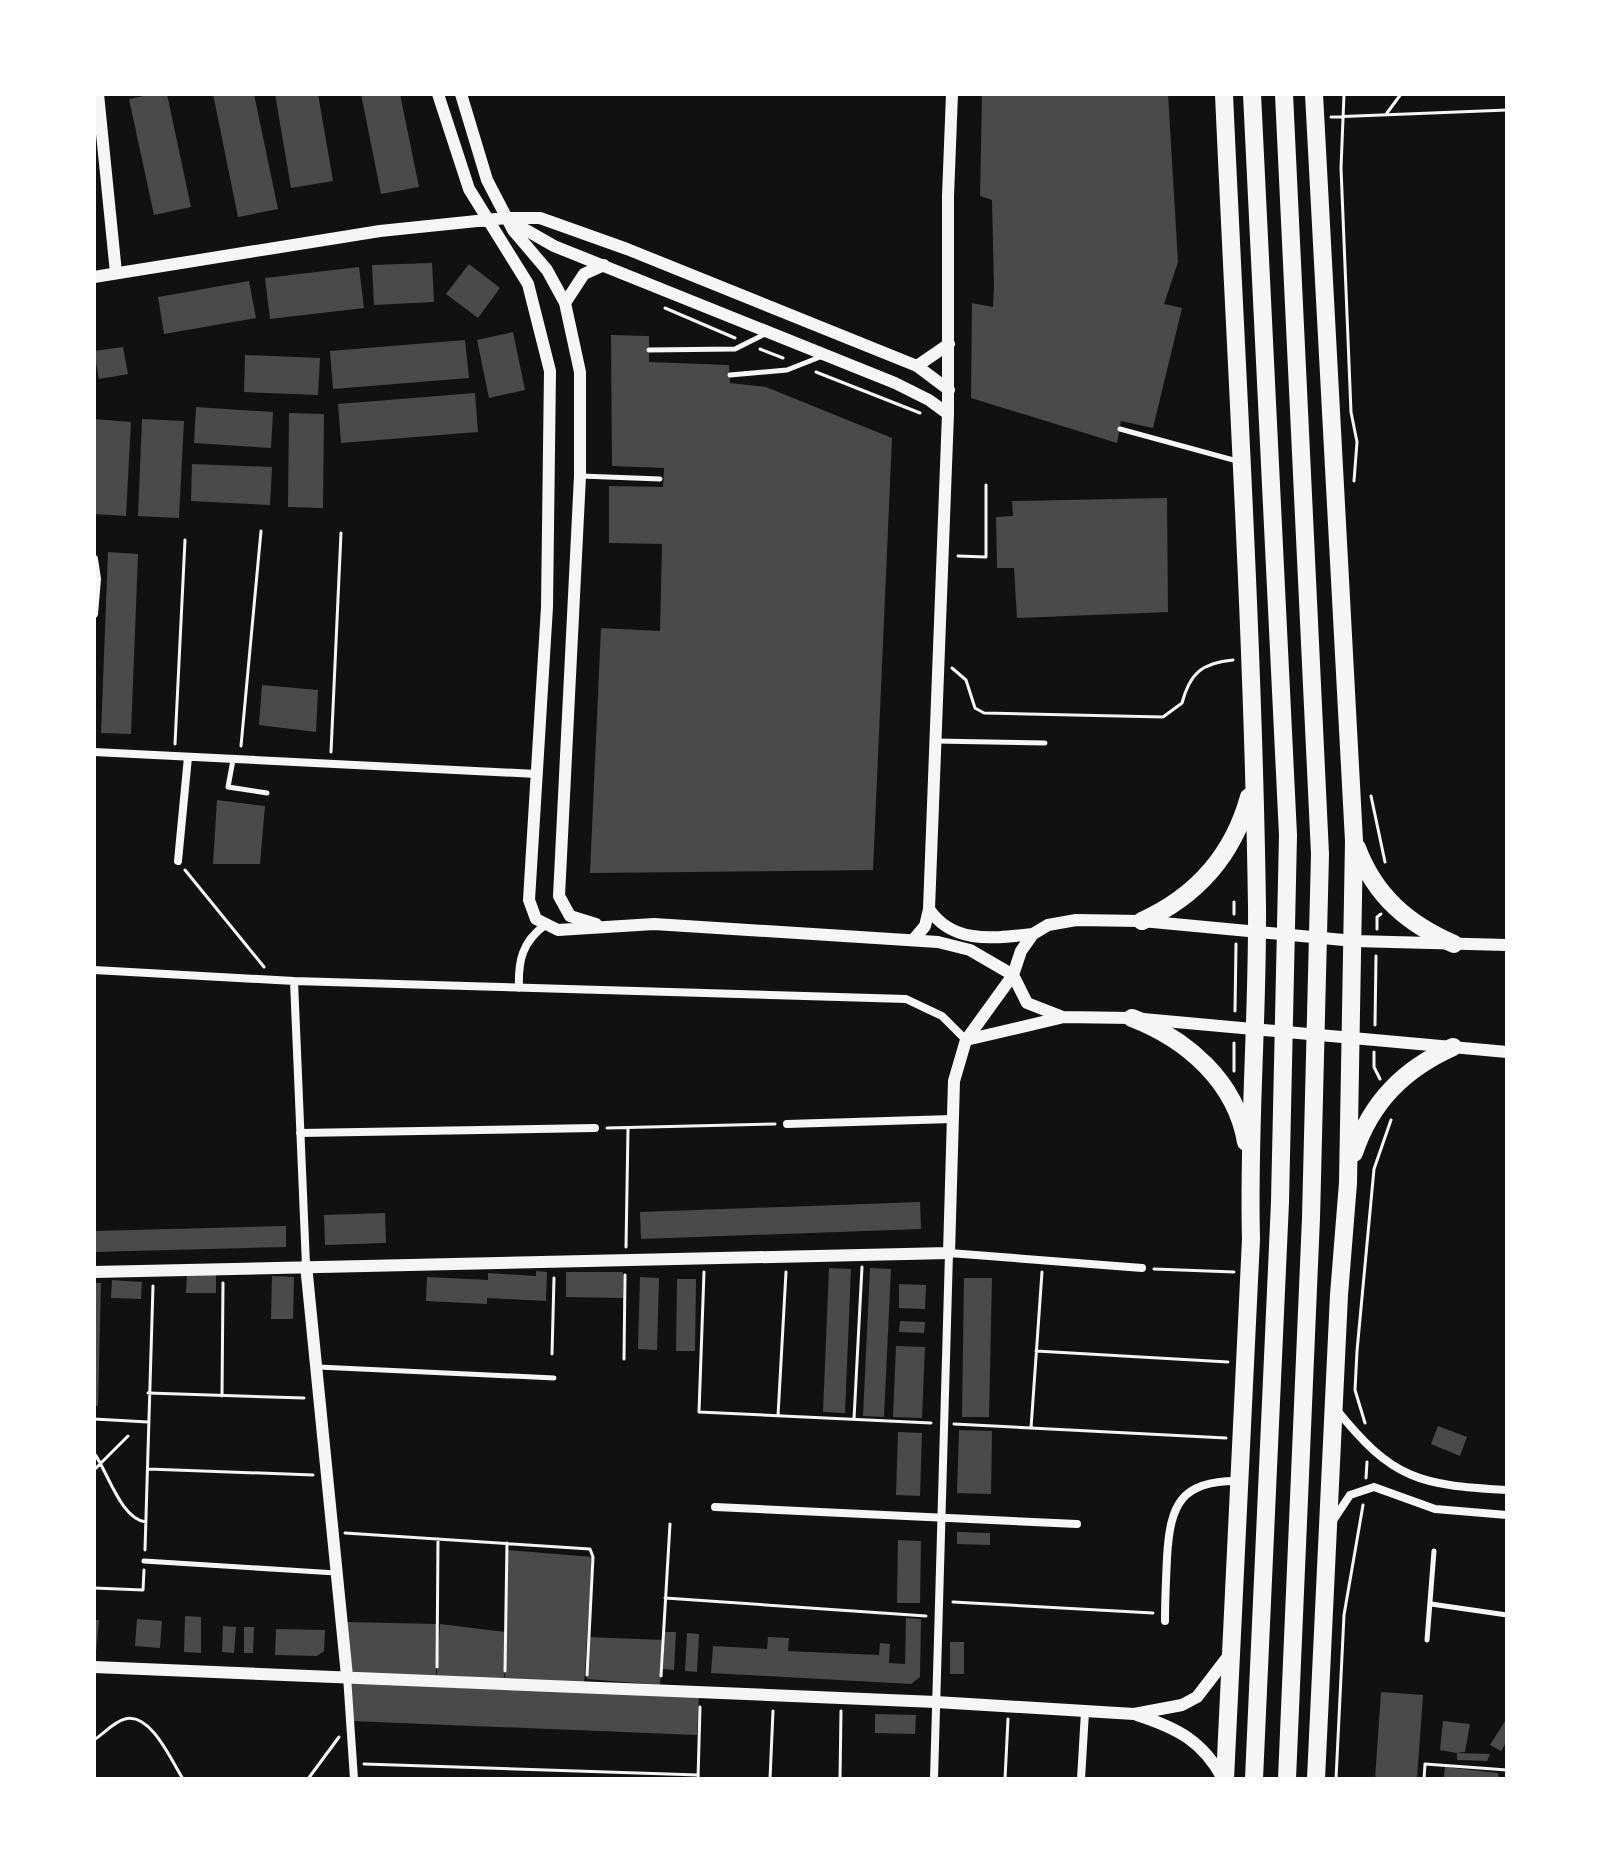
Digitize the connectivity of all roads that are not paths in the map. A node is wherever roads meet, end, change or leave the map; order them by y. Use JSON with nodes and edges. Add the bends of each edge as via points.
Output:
{"nodes":[{"id":1,"x":98,"y":94,"type":"edge"},
{"id":2,"x":438,"y":94,"type":"edge"},
{"id":3,"x":461,"y":94,"type":"edge"},
{"id":4,"x":952,"y":94,"type":"edge"},
{"id":5,"x":1224,"y":94,"type":"edge"},
{"id":6,"x":1252,"y":94,"type":"edge"},
{"id":7,"x":1284,"y":94,"type":"edge"},
{"id":8,"x":1314,"y":94,"type":"edge"},
{"id":9,"x":506,"y":218,"type":"junction"},
{"id":10,"x":486,"y":220,"type":"junction"},
{"id":11,"x":604,"y":265,"type":"junction"},
{"id":12,"x":116,"y":273,"type":"junction"},
{"id":13,"x":94,"y":277,"type":"edge"},
{"id":14,"x":565,"y":303,"type":"junction"},
{"id":15,"x":769,"y":332,"type":"junction"},
{"id":16,"x":949,"y":344,"type":"junction"},
{"id":17,"x":649,"y":350,"type":"dead end"},
{"id":18,"x":824,"y":355,"type":"junction"},
{"id":19,"x":917,"y":366,"type":"junction"},
{"id":20,"x":730,"y":375,"type":"dead end"},
{"id":21,"x":949,"y":390,"type":"junction"},
{"id":22,"x":948,"y":414,"type":"junction"},
{"id":23,"x":1120,"y":429,"type":"dead end"},
{"id":24,"x":1242,"y":462,"type":"junction"},
{"id":25,"x":580,"y":476,"type":"junction"},
{"id":26,"x":660,"y":479,"type":"dead end"},
{"id":27,"x":94,"y":559,"type":"edge"},
{"id":28,"x":94,"y":614,"type":"edge"},
{"id":29,"x":934,"y":741,"type":"junction"},
{"id":30,"x":1045,"y":743,"type":"dead end"},
{"id":31,"x":94,"y":752,"type":"edge"},
{"id":32,"x":188,"y":757,"type":"junction"},
{"id":33,"x":233,"y":759,"type":"junction"},
{"id":34,"x":1253,"y":762,"type":"junction"},
{"id":35,"x":536,"y":774,"type":"junction"},
{"id":36,"x":267,"y":793,"type":"dead end"},
{"id":37,"x":1354,"y":841,"type":"junction"},
{"id":38,"x":178,"y":861,"type":"road end"},
{"id":39,"x":929,"y":909,"type":"junction"},
{"id":40,"x":1142,"y":921,"type":"junction"},
{"id":41,"x":545,"y":925,"type":"junction"},
{"id":42,"x":607,"y":925,"type":"junction"},
{"id":43,"x":1257,"y":932,"type":"junction"},
{"id":44,"x":1033,"y":934,"type":"junction"},
{"id":45,"x":1287,"y":935,"type":"junction"},
{"id":46,"x":1319,"y":938,"type":"junction"},
{"id":47,"x":914,"y":939,"type":"junction"},
{"id":48,"x":1354,"y":941,"type":"junction"},
{"id":49,"x":1454,"y":944,"type":"junction"},
{"id":50,"x":1507,"y":945,"type":"edge"},
{"id":51,"x":94,"y":970,"type":"edge"},
{"id":52,"x":1013,"y":975,"type":"junction"},
{"id":53,"x":294,"y":981,"type":"junction"},
{"id":54,"x":519,"y":988,"type":"junction"},
{"id":55,"x":1063,"y":1017,"type":"junction"},
{"id":56,"x":1132,"y":1018,"type":"junction"},
{"id":57,"x":1255,"y":1029,"type":"junction"},
{"id":58,"x":1285,"y":1031,"type":"junction"},
{"id":59,"x":1316,"y":1034,"type":"junction"},
{"id":60,"x":1352,"y":1037,"type":"junction"},
{"id":61,"x":966,"y":1040,"type":"junction"},
{"id":62,"x":1453,"y":1047,"type":"junction"},
{"id":63,"x":1507,"y":1052,"type":"edge"},
{"id":64,"x":952,"y":1119,"type":"junction"},
{"id":65,"x":787,"y":1124,"type":"road end"},
{"id":66,"x":595,"y":1128,"type":"road end"},
{"id":67,"x":300,"y":1133,"type":"junction"},
{"id":68,"x":1249,"y":1165,"type":"junction"},
{"id":69,"x":1348,"y":1183,"type":"junction"},
{"id":70,"x":949,"y":1253,"type":"junction"},
{"id":71,"x":306,"y":1265,"type":"junction"},
{"id":72,"x":1142,"y":1268,"type":"road end"},
{"id":73,"x":94,"y":1272,"type":"edge"},
{"id":74,"x":318,"y":1367,"type":"junction"},
{"id":75,"x":554,"y":1378,"type":"dead end"},
{"id":76,"x":1333,"y":1406,"type":"junction"},
{"id":77,"x":1240,"y":1481,"type":"junction"},
{"id":78,"x":1507,"y":1490,"type":"edge"},
{"id":79,"x":715,"y":1507,"type":"dead end"},
{"id":80,"x":1507,"y":1515,"type":"edge"},
{"id":81,"x":939,"y":1518,"type":"junction"},
{"id":82,"x":1077,"y":1524,"type":"dead end"},
{"id":83,"x":1328,"y":1529,"type":"junction"},
{"id":84,"x":1434,"y":1551,"type":"dead end"},
{"id":85,"x":144,"y":1561,"type":"road end"},
{"id":86,"x":337,"y":1573,"type":"junction"},
{"id":87,"x":1431,"y":1604,"type":"junction"},
{"id":88,"x":1507,"y":1615,"type":"edge"},
{"id":89,"x":1165,"y":1617,"type":"road end"},
{"id":90,"x":1427,"y":1640,"type":"dead end"},
{"id":91,"x":1232,"y":1651,"type":"junction"},
{"id":92,"x":94,"y":1667,"type":"edge"},
{"id":93,"x":347,"y":1676,"type":"junction"},
{"id":94,"x":936,"y":1702,"type":"junction"},
{"id":95,"x":1085,"y":1712,"type":"junction"},
{"id":96,"x":1134,"y":1714,"type":"junction"},
{"id":97,"x":354,"y":1779,"type":"edge"},
{"id":98,"x":934,"y":1779,"type":"edge"},
{"id":99,"x":1081,"y":1779,"type":"edge"},
{"id":100,"x":1224,"y":1779,"type":"edge"},
{"id":101,"x":1254,"y":1779,"type":"edge"},
{"id":102,"x":1287,"y":1779,"type":"edge"},
{"id":103,"x":1316,"y":1779,"type":"edge"}],
"edges":[{"from":1,"to":12,"type":"street"},
{"from":2,"to":10,"type":"street","via":[[456,156]]},
{"from":3,"to":9,"type":"street","via":[[478,157]]},
{"from":4,"to":16,"type":"street"},
{"from":5,"to":24,"type":"highway"},
{"from":6,"to":45,"type":"highway","via":[[1288,835]]},
{"from":7,"to":46,"type":"highway","via":[[1320,854]]},
{"from":8,"to":37,"type":"highway"},
{"from":9,"to":10,"type":"street"},
{"from":9,"to":11,"type":"street","via":[[536,238]]},
{"from":9,"to":14,"type":"street","via":[[547,270]]},
{"from":9,"to":19,"type":"street","via":[[566,225]]},
{"from":10,"to":12,"type":"street","via":[[380,231]]},
{"from":10,"to":35,"type":"street","via":[[528,284],[550,371],[547,607]]},
{"from":11,"to":14,"type":"street","via":[[584,274]]},
{"from":11,"to":15,"type":"street"},
{"from":12,"to":13,"type":"street"},
{"from":14,"to":25,"type":"street","via":[[580,372]]},
{"from":15,"to":17,"type":"lane","via":[[735,349]]},
{"from":15,"to":18,"type":"street"},
{"from":16,"to":19,"type":"street"},
{"from":16,"to":21,"type":"street"},
{"from":18,"to":20,"type":"lane","via":[[787,370]]},
{"from":18,"to":22,"type":"street","via":[[895,383]]},
{"from":19,"to":21,"type":"street"},
{"from":21,"to":22,"type":"street"},
{"from":22,"to":29,"type":"street"},
{"from":23,"to":24,"type":"lane"},
{"from":24,"to":34,"type":"highway"},
{"from":25,"to":26,"type":"lane"},
{"from":25,"to":42,"type":"street","via":[[559,896],[570,916]]},
{"from":27,"to":28,"type":"street"},
{"from":29,"to":30,"type":"lane"},
{"from":29,"to":39,"type":"street"},
{"from":31,"to":32,"type":"street"},
{"from":32,"to":33,"type":"street"},
{"from":32,"to":38,"type":"street"},
{"from":33,"to":35,"type":"street"},
{"from":33,"to":36,"type":"lane","via":[[228,787]]},
{"from":34,"to":40,"type":"highway","via":[[1244,817],[1217,865],[1191,892]]},
{"from":34,"to":43,"type":"highway"},
{"from":35,"to":41,"type":"street","via":[[529,900],[536,919]]},
{"from":37,"to":48,"type":"highway"},
{"from":37,"to":49,"type":"highway","via":[[1376,887],[1393,907]]},
{"from":39,"to":44,"type":"street","via":[[957,934]]},
{"from":39,"to":47,"type":"street","via":[[925,926]]},
{"from":40,"to":43,"type":"street"},
{"from":40,"to":44,"type":"street","via":[[1058,922]]},
{"from":41,"to":42,"type":"street","via":[[576,930]]},
{"from":41,"to":54,"type":"street","via":[[523,949]]},
{"from":42,"to":47,"type":"street"},
{"from":43,"to":45,"type":"street"},
{"from":43,"to":57,"type":"highway"},
{"from":44,"to":52,"type":"street"},
{"from":45,"to":46,"type":"street"},
{"from":45,"to":58,"type":"highway"},
{"from":46,"to":48,"type":"street"},
{"from":46,"to":59,"type":"highway"},
{"from":47,"to":52,"type":"street","via":[[970,950]]},
{"from":48,"to":49,"type":"street"},
{"from":48,"to":60,"type":"highway"},
{"from":49,"to":50,"type":"street"},
{"from":51,"to":53,"type":"street"},
{"from":52,"to":55,"type":"street","via":[[1027,1003]]},
{"from":52,"to":61,"type":"street"},
{"from":53,"to":54,"type":"street"},
{"from":53,"to":67,"type":"street"},
{"from":54,"to":61,"type":"street","via":[[906,999],[942,1016]]},
{"from":55,"to":56,"type":"street"},
{"from":55,"to":61,"type":"street"},
{"from":56,"to":57,"type":"street"},
{"from":56,"to":68,"type":"highway","via":[[1173,1037],[1207,1066],[1235,1109]]},
{"from":57,"to":58,"type":"street"},
{"from":57,"to":68,"type":"highway"},
{"from":58,"to":59,"type":"street"},
{"from":58,"to":101,"type":"highway"},
{"from":59,"to":60,"type":"street"},
{"from":59,"to":102,"type":"highway"},
{"from":60,"to":62,"type":"street"},
{"from":60,"to":69,"type":"highway"},
{"from":61,"to":64,"type":"street","via":[[954,1081]]},
{"from":62,"to":63,"type":"street"},
{"from":62,"to":69,"type":"highway","via":[[1416,1066],[1386,1093],[1360,1135]]},
{"from":64,"to":65,"type":"street"},
{"from":64,"to":70,"type":"street"},
{"from":66,"to":67,"type":"street"},
{"from":67,"to":71,"type":"street"},
{"from":68,"to":77,"type":"highway","via":[[1250,1273]]},
{"from":69,"to":76,"type":"highway"},
{"from":70,"to":71,"type":"street"},
{"from":70,"to":72,"type":"street"},
{"from":70,"to":81,"type":"street"},
{"from":71,"to":73,"type":"street"},
{"from":71,"to":74,"type":"street"},
{"from":74,"to":75,"type":"lane"},
{"from":74,"to":86,"type":"street"},
{"from":76,"to":78,"type":"street","via":[[1368,1446],[1401,1470],[1432,1484]]},
{"from":76,"to":83,"type":"highway"},
{"from":77,"to":89,"type":"street","via":[[1204,1483],[1188,1491],[1175,1507],[1169,1525]]},
{"from":77,"to":91,"type":"highway"},
{"from":79,"to":81,"type":"street"},
{"from":80,"to":83,"type":"street","via":[[1435,1509],[1365,1487],[1350,1495]]},
{"from":81,"to":82,"type":"street"},
{"from":81,"to":94,"type":"street"},
{"from":83,"to":103,"type":"highway"},
{"from":84,"to":87,"type":"lane"},
{"from":85,"to":86,"type":"lane"},
{"from":86,"to":93,"type":"street"},
{"from":87,"to":88,"type":"lane"},
{"from":87,"to":90,"type":"lane"},
{"from":91,"to":96,"type":"street","via":[[1197,1697]]},
{"from":91,"to":100,"type":"highway"},
{"from":92,"to":93,"type":"street"},
{"from":93,"to":94,"type":"street"},
{"from":93,"to":97,"type":"street"},
{"from":94,"to":95,"type":"street"},
{"from":94,"to":98,"type":"street"},
{"from":95,"to":96,"type":"street"},
{"from":95,"to":99,"type":"street"},
{"from":96,"to":100,"type":"street","via":[[1195,1740]]}]}
